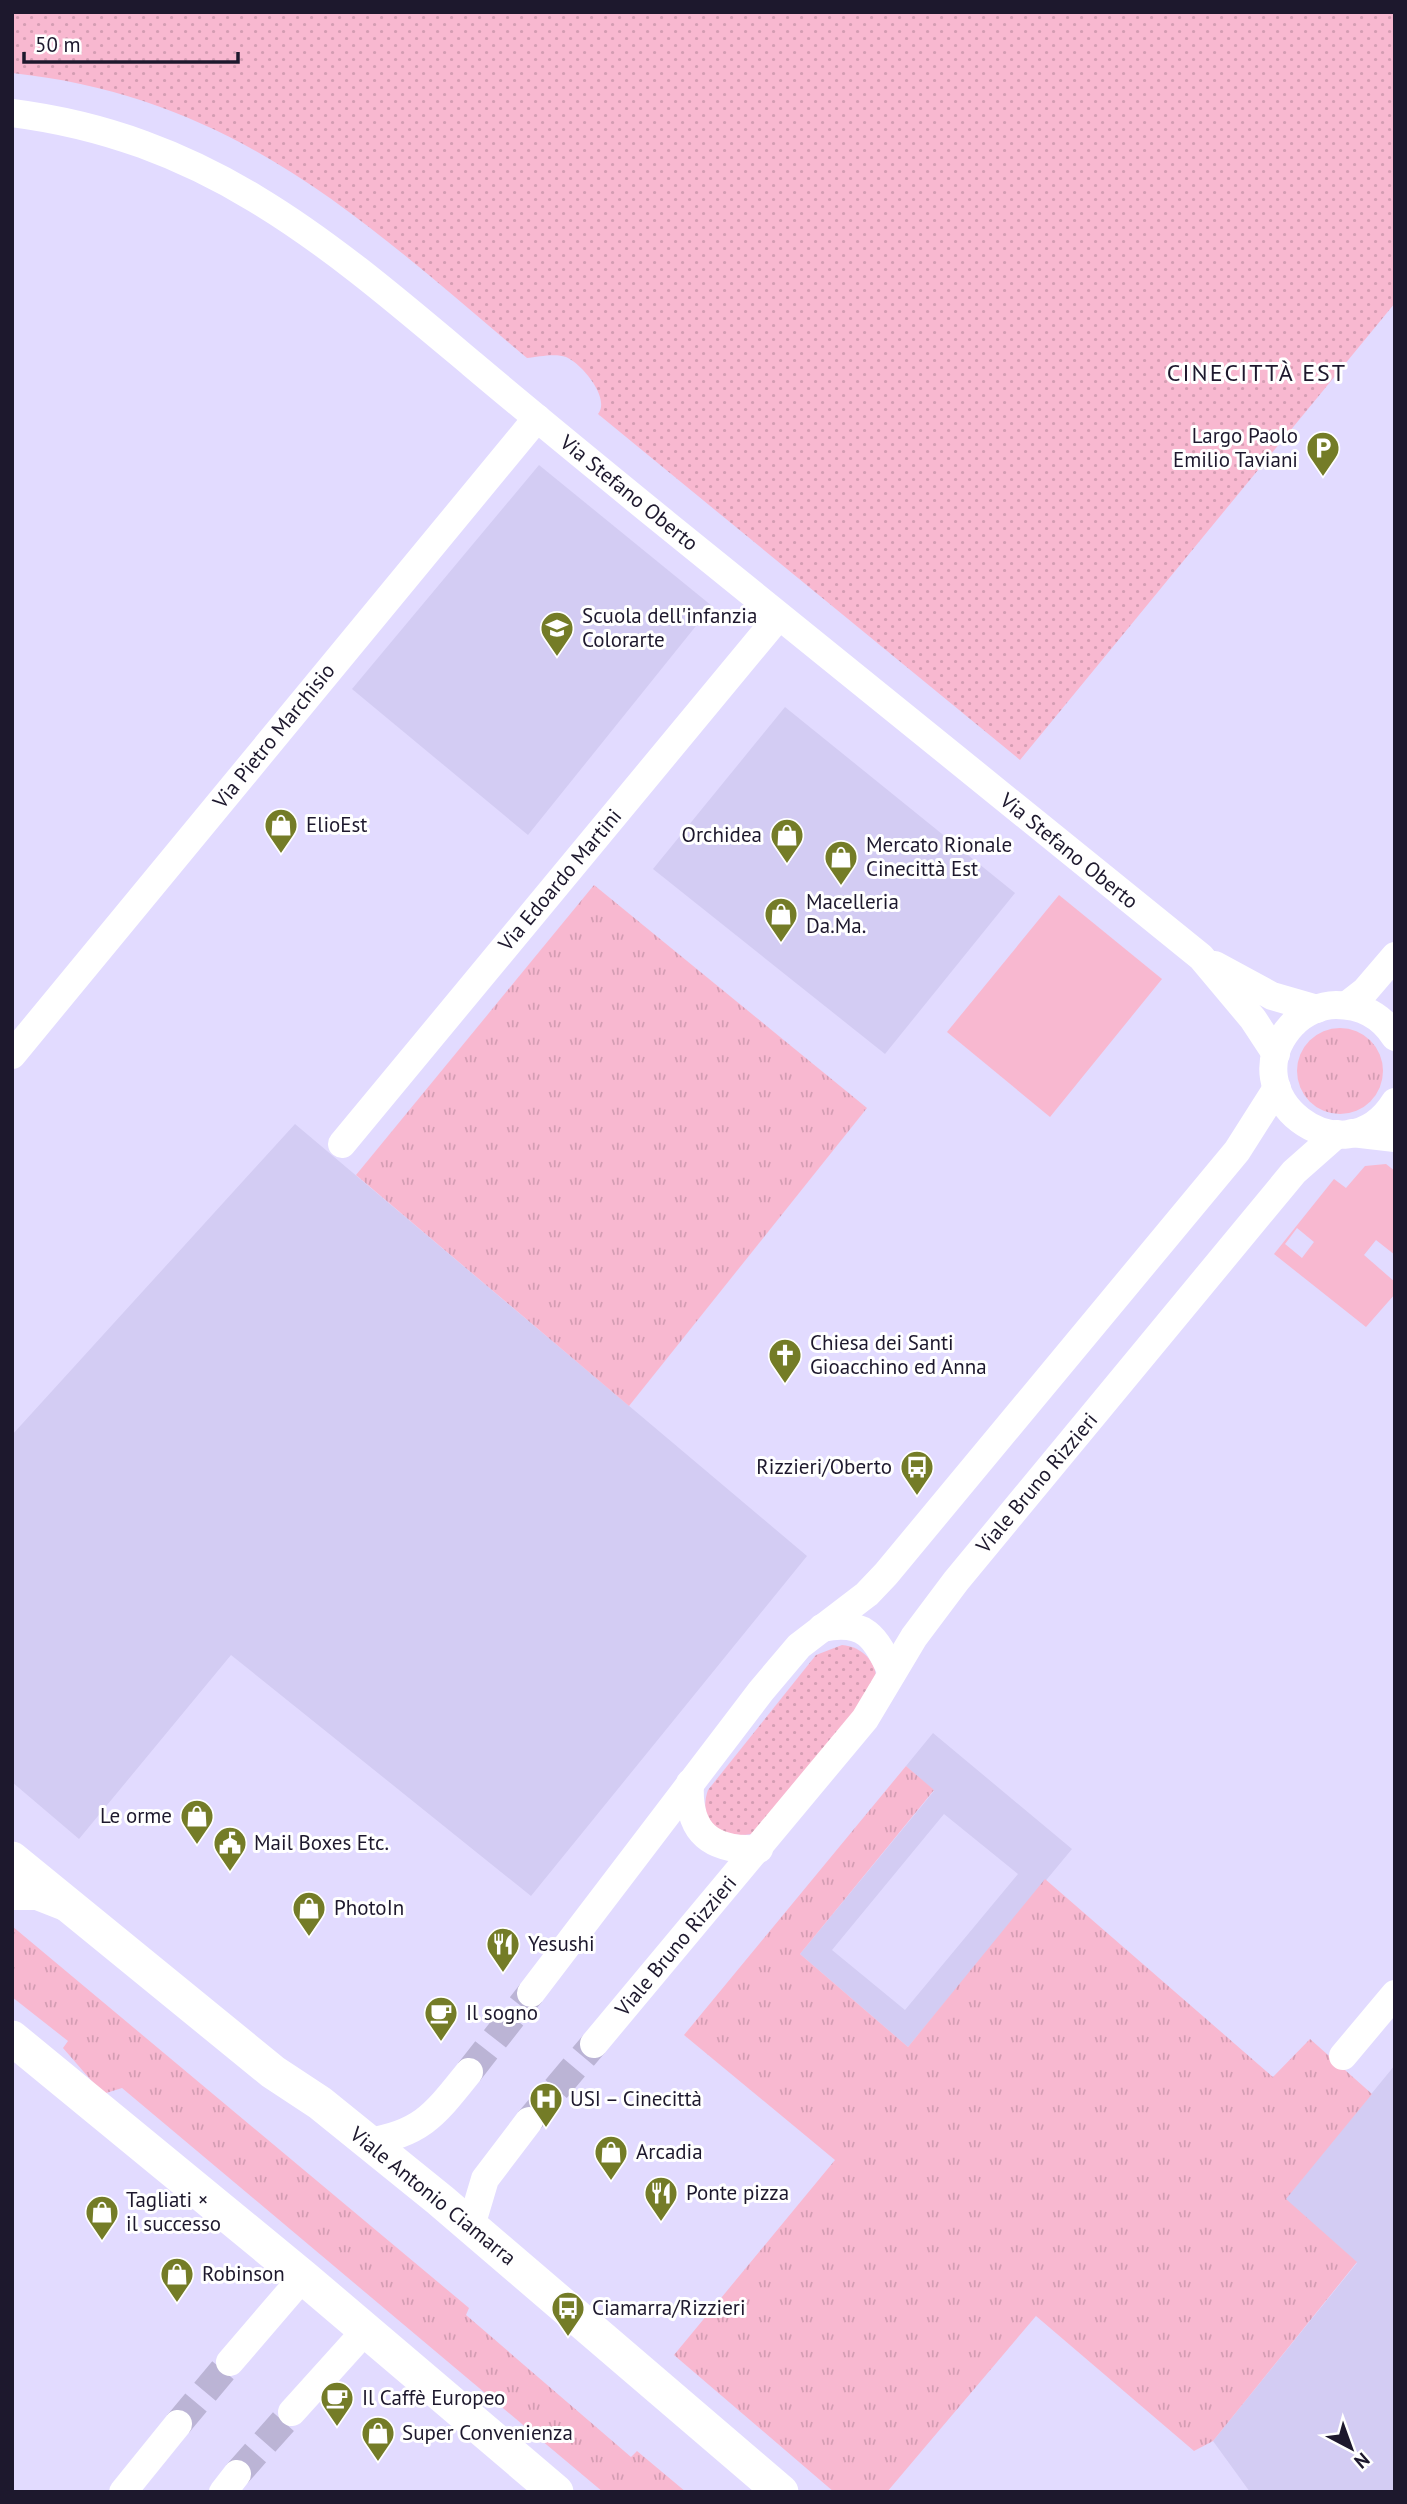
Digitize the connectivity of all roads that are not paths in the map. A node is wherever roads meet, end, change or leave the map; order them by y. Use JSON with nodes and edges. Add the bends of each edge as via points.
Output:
{"nodes":[{"id":1,"x":12,"y":113,"type":"edge"},
{"id":2,"x":537,"y":418,"type":"junction"},
{"id":3,"x":779,"y":615,"type":"junction"},
{"id":4,"x":1395,"y":956,"type":"edge"},
{"id":5,"x":1201,"y":957,"type":"junction"},
{"id":6,"x":1348,"y":1006,"type":"junction"},
{"id":7,"x":1317,"y":1009,"type":"junction"},
{"id":8,"x":1395,"y":1037,"type":"edge"},
{"id":9,"x":1276,"y":1054,"type":"junction"},
{"id":10,"x":12,"y":1055,"type":"edge"},
{"id":11,"x":1277,"y":1088,"type":"junction"},
{"id":12,"x":1395,"y":1102,"type":"edge"},
{"id":13,"x":1345,"y":1134,"type":"junction"},
{"id":14,"x":1395,"y":1138,"type":"edge"},
{"id":15,"x":342,"y":1144,"type":"dead end"},
{"id":16,"x":822,"y":1628,"type":"junction"},
{"id":17,"x":891,"y":1673,"type":"junction"},
{"id":18,"x":690,"y":1783,"type":"junction"},
{"id":19,"x":759,"y":1849,"type":"junction"},
{"id":20,"x":12,"y":1859,"type":"edge"},
{"id":21,"x":12,"y":1896,"type":"edge"},
{"id":22,"x":77,"y":1912,"type":"junction"},
{"id":23,"x":531,"y":1993,"type":"tunnel mouth"},
{"id":24,"x":1395,"y":1994,"type":"edge"},
{"id":25,"x":12,"y":2038,"type":"edge"},
{"id":26,"x":594,"y":2044,"type":"tunnel mouth"},
{"id":27,"x":1343,"y":2056,"type":"dead end"},
{"id":28,"x":469,"y":2072,"type":"tunnel mouth"},
{"id":29,"x":528,"y":2121,"type":"tunnel mouth"},
{"id":30,"x":367,"y":2142,"type":"junction"},
{"id":31,"x":471,"y":2226,"type":"junction"},
{"id":32,"x":303,"y":2277,"type":"junction"},
{"id":33,"x":365,"y":2331,"type":"junction"},
{"id":34,"x":230,"y":2362,"type":"tunnel mouth"},
{"id":35,"x":292,"y":2412,"type":"tunnel mouth"},
{"id":36,"x":178,"y":2424,"type":"tunnel mouth"},
{"id":37,"x":123,"y":2492,"type":"edge"},
{"id":38,"x":556,"y":2492,"type":"edge"},
{"id":39,"x":781,"y":2492,"type":"edge"}],
"edges":[{"from":1,"to":2,"type":"street","name":"Via Stefano Oberto","via":[[119,134],[236,186],[352,264]]},
{"from":2,"to":3,"type":"street","name":"Via Stefano Oberto"},
{"from":2,"to":10,"type":"street","name":"Via Pietro Marchisio"},
{"from":3,"to":5,"type":"street","name":"Via Stefano Oberto"},
{"from":3,"to":15,"type":"street","name":"Via Edoardo Martini"},
{"from":4,"to":6,"type":"street"},
{"from":5,"to":7,"type":"street","name":"Via Stefano Oberto","via":[[1272,996]]},
{"from":5,"to":9,"type":"street","name":"Via Stefano Oberto"},
{"from":6,"to":7,"type":"street"},
{"from":6,"to":8,"type":"street","via":[[1377,1017]]},
{"from":7,"to":9,"type":"street","via":[[1291,1027]]},
{"from":9,"to":11,"type":"street"},
{"from":11,"to":13,"type":"street","via":[[1300,1122],[1318,1132]]},
{"from":11,"to":16,"type":"street","via":[[1237,1151],[907,1549],[867,1594]]},
{"from":12,"to":13,"type":"street","name":"Viale Bruno Rizzieri","via":[[1379,1121]]},
{"from":13,"to":14,"type":"street"},
{"from":13,"to":17,"type":"street","name":"Viale Bruno Rizzieri","via":[[1294,1172],[956,1581]]},
{"from":16,"to":17,"type":"street","via":[[849,1625],[864,1630],[881,1650]]},
{"from":16,"to":18,"type":"street","via":[[799,1646],[761,1690]]},
{"from":17,"to":19,"type":"street","name":"Viale Bruno Rizzieri","via":[[865,1719]]},
{"from":18,"to":19,"type":"street","name":"Viale Bruno Rizzieri","via":[[693,1817],[706,1837],[730,1849]]},
{"from":18,"to":23,"type":"street"},
{"from":19,"to":26,"type":"street","name":"Viale Bruno Rizzieri"},
{"from":20,"to":22,"type":"street","name":"Viale Antonio Ciamarra"},
{"from":21,"to":22,"type":"street","name":"Viale Antonio Ciamarra","via":[[44,1898]]},
{"from":22,"to":30,"type":"street","name":"Viale Antonio Ciamarra","via":[[273,2072]]},
{"from":24,"to":27,"type":"street"},
{"from":25,"to":32,"type":"street"},
{"from":28,"to":30,"type":"street","via":[[424,2124],[392,2138]]},
{"from":29,"to":31,"type":"street","via":[[485,2179]]},
{"from":30,"to":31,"type":"street","name":"Viale Antonio Ciamarra"},
{"from":31,"to":39,"type":"street","name":"Viale Antonio Ciamarra"},
{"from":32,"to":33,"type":"street"},
{"from":32,"to":34,"type":"street"},
{"from":33,"to":35,"type":"street"},
{"from":33,"to":38,"type":"street"},
{"from":36,"to":37,"type":"street"}]}
